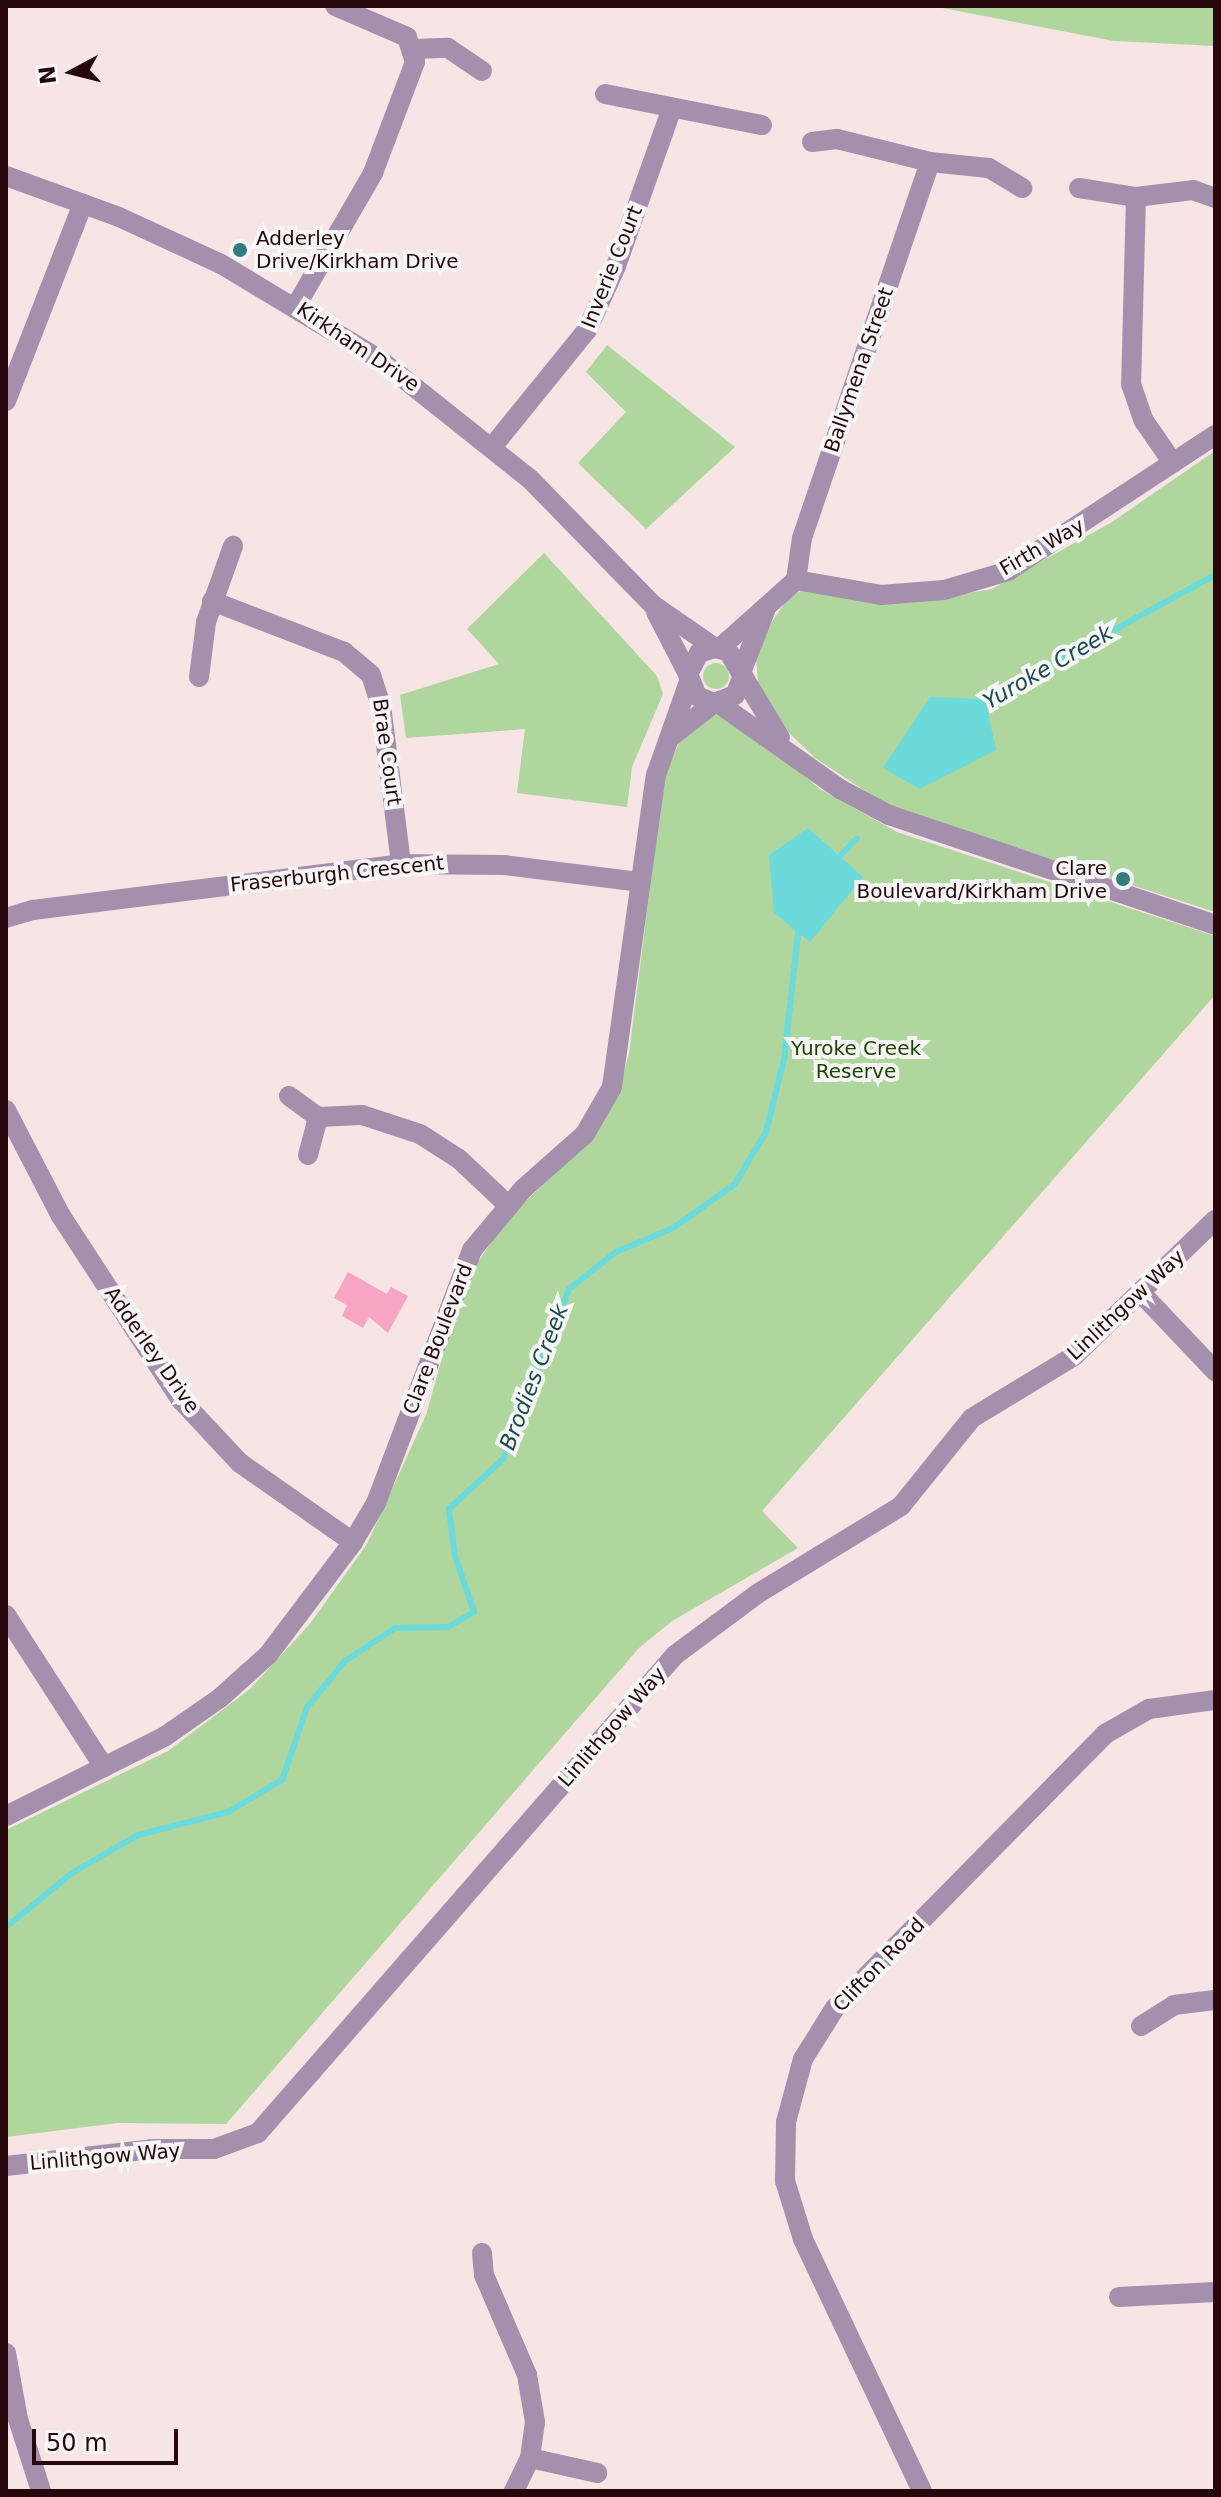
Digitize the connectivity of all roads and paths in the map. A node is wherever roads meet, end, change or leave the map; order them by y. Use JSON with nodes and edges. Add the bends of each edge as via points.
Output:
{"nodes":[{"id":1,"x":335,"y":6,"type":"edge"},
{"id":2,"x":414,"y":49,"type":"junction"},
{"id":3,"x":482,"y":71,"type":"dead end"},
{"id":4,"x":605,"y":94,"type":"dead end"},
{"id":5,"x":672,"y":108,"type":"junction"},
{"id":6,"x":762,"y":125,"type":"dead end"},
{"id":7,"x":812,"y":142,"type":"dead end"},
{"id":8,"x":930,"y":162,"type":"junction"},
{"id":9,"x":6,"y":176,"type":"edge"},
{"id":10,"x":1022,"y":188,"type":"dead end"},
{"id":11,"x":1079,"y":188,"type":"dead end"},
{"id":12,"x":1136,"y":197,"type":"junction"},
{"id":13,"x":1215,"y":198,"type":"edge"},
{"id":14,"x":83,"y":203,"type":"junction"},
{"id":15,"x":296,"y":306,"type":"junction"},
{"id":16,"x":6,"y":401,"type":"edge"},
{"id":17,"x":1215,"y":435,"type":"edge"},
{"id":18,"x":493,"y":446,"type":"junction"},
{"id":19,"x":1173,"y":463,"type":"junction"},
{"id":20,"x":233,"y":546,"type":"dead end"},
{"id":21,"x":796,"y":580,"type":"junction"},
{"id":22,"x":212,"y":601,"type":"junction"},
{"id":23,"x":653,"y":605,"type":"junction"},
{"id":24,"x":765,"y":611,"type":"junction"},
{"id":25,"x":718,"y":648,"type":"junction"},
{"id":26,"x":742,"y":674,"type":"junction"},
{"id":27,"x":199,"y":677,"type":"dead end"},
{"id":28,"x":688,"y":678,"type":"junction"},
{"id":29,"x":716,"y":703,"type":"junction"},
{"id":30,"x":672,"y":736,"type":"junction"},
{"id":31,"x":790,"y":751,"type":"junction"},
{"id":32,"x":401,"y":864,"type":"junction"},
{"id":33,"x":641,"y":882,"type":"junction"},
{"id":34,"x":6,"y":907,"type":"edge"},
{"id":35,"x":33,"y":910,"type":"junction"},
{"id":36,"x":6,"y":918,"type":"edge"},
{"id":37,"x":1215,"y":925,"type":"edge"},
{"id":38,"x":289,"y":1096,"type":"dead end"},
{"id":39,"x":6,"y":1110,"type":"edge"},
{"id":40,"x":318,"y":1117,"type":"junction"},
{"id":41,"x":308,"y":1155,"type":"dead end"},
{"id":42,"x":508,"y":1205,"type":"junction"},
{"id":43,"x":1215,"y":1220,"type":"edge"},
{"id":44,"x":1141,"y":1293,"type":"junction"},
{"id":45,"x":1215,"y":1371,"type":"edge"},
{"id":46,"x":353,"y":1542,"type":"junction"},
{"id":47,"x":6,"y":1615,"type":"edge"},
{"id":48,"x":1215,"y":1700,"type":"edge"},
{"id":49,"x":104,"y":1767,"type":"junction"},
{"id":50,"x":6,"y":1816,"type":"edge"},
{"id":51,"x":1215,"y":2000,"type":"edge"},
{"id":52,"x":1141,"y":2026,"type":"dead end"},
{"id":53,"x":6,"y":2166,"type":"edge"},
{"id":54,"x":482,"y":2253,"type":"dead end"},
{"id":55,"x":1215,"y":2292,"type":"edge"},
{"id":56,"x":1119,"y":2297,"type":"dead end"},
{"id":57,"x":6,"y":2353,"type":"edge"},
{"id":58,"x":530,"y":2458,"type":"junction"},
{"id":59,"x":597,"y":2473,"type":"dead end"},
{"id":60,"x":41,"y":2491,"type":"edge"},
{"id":61,"x":514,"y":2491,"type":"edge"},
{"id":62,"x":922,"y":2491,"type":"edge"}],
"edges":[{"from":1,"to":2,"type":"street","via":[[401,33]]},
{"from":2,"to":3,"type":"street","via":[[448,48]]},
{"from":2,"to":15,"type":"street","via":[[413,69],[373,173]]},
{"from":4,"to":5,"type":"street"},
{"from":5,"to":6,"type":"street"},
{"from":5,"to":18,"type":"street","name":"Inverie Court","via":[[616,266],[587,330]]},
{"from":7,"to":8,"type":"street","via":[[837,139]]},
{"from":8,"to":10,"type":"street","via":[[989,168]]},
{"from":8,"to":21,"type":"street","name":"Ballymena Street","via":[[802,538]]},
{"from":9,"to":14,"type":"street","name":"Kirkham Drive"},
{"from":11,"to":12,"type":"street"},
{"from":12,"to":13,"type":"street","via":[[1193,190]]},
{"from":12,"to":19,"type":"street","via":[[1131,384],[1144,421]]},
{"from":14,"to":15,"type":"street","name":"Kirkham Drive","via":[[167,238]]},
{"from":14,"to":16,"type":"street"},
{"from":15,"to":18,"type":"street","name":"Kirkham Drive","via":[[379,359]]},
{"from":17,"to":19,"type":"street","name":"Firth Way"},
{"from":18,"to":23,"type":"street","name":"Kirkham Drive"},
{"from":19,"to":21,"type":"street","name":"Firth Way","via":[[1008,571],[944,590],[881,595]]},
{"from":20,"to":22,"type":"street"},
{"from":21,"to":24,"type":"street"},
{"from":22,"to":27,"type":"street"},
{"from":22,"to":32,"type":"street","name":"Brae Court","via":[[344,652],[371,675],[381,705]]},
{"from":23,"to":25,"type":"street","name":"Kirkham Drive"},
{"from":23,"to":28,"type":"street","name":"Kirkham Drive"},
{"from":24,"to":25,"type":"street"},
{"from":24,"to":26,"type":"street"},
{"from":25,"to":26,"type":"street","via":[[735,656]]},
{"from":25,"to":28,"type":"street","via":[[699,653]]},
{"from":26,"to":29,"type":"street","via":[[735,695]]},
{"from":26,"to":31,"type":"street"},
{"from":28,"to":29,"type":"street","via":[[697,696]]},
{"from":28,"to":30,"type":"street","name":"Clare Boulevard"},
{"from":29,"to":30,"type":"street","name":"Clare Boulevard"},
{"from":29,"to":31,"type":"street"},
{"from":30,"to":33,"type":"street","name":"Clare Boulevard","via":[[656,775]]},
{"from":31,"to":37,"type":"street","via":[[840,789],[914,826]]},
{"from":32,"to":33,"type":"street","name":"Fraserburgh Crescent","via":[[504,865]]},
{"from":32,"to":35,"type":"street","name":"Fraserburgh Crescent"},
{"from":33,"to":42,"type":"street","name":"Clare Boulevard","via":[[612,1087],[585,1134]]},
{"from":34,"to":35,"type":"street","name":"Fraserburgh Crescent"},
{"from":35,"to":36,"type":"street","name":"Fraserburgh Crescent"},
{"from":38,"to":40,"type":"street"},
{"from":39,"to":46,"type":"street","name":"Adderley Drive","via":[[61,1216],[181,1400],[240,1463]]},
{"from":40,"to":41,"type":"street"},
{"from":40,"to":42,"type":"street","via":[[362,1115],[409,1129],[459,1159]]},
{"from":42,"to":46,"type":"street","name":"Clare Boulevard","via":[[472,1250],[376,1503]]},
{"from":43,"to":44,"type":"street","name":"Linlithgow Way"},
{"from":44,"to":45,"type":"street"},
{"from":44,"to":53,"type":"street","name":"Linlithgow Way","via":[[1074,1356],[972,1418],[914,1493],[887,1517],[757,1594],[681,1648],[258,2133],[214,2149],[152,2149]]},
{"from":46,"to":49,"type":"street","name":"Clare Boulevard","via":[[268,1655],[164,1737]]},
{"from":47,"to":49,"type":"street"},
{"from":48,"to":62,"type":"street","name":"Clifton Road","via":[[1149,1709],[1105,1734],[835,2008],[803,2059],[786,2122],[785,2181],[803,2239]]},
{"from":49,"to":50,"type":"street","name":"Clare Boulevard"},
{"from":51,"to":52,"type":"street","via":[[1174,2005]]},
{"from":54,"to":58,"type":"street","via":[[484,2275],[527,2375],[535,2422]]},
{"from":55,"to":56,"type":"street"},
{"from":57,"to":60,"type":"street","via":[[18,2419]]},
{"from":58,"to":59,"type":"street"},
{"from":58,"to":61,"type":"street"}]}
